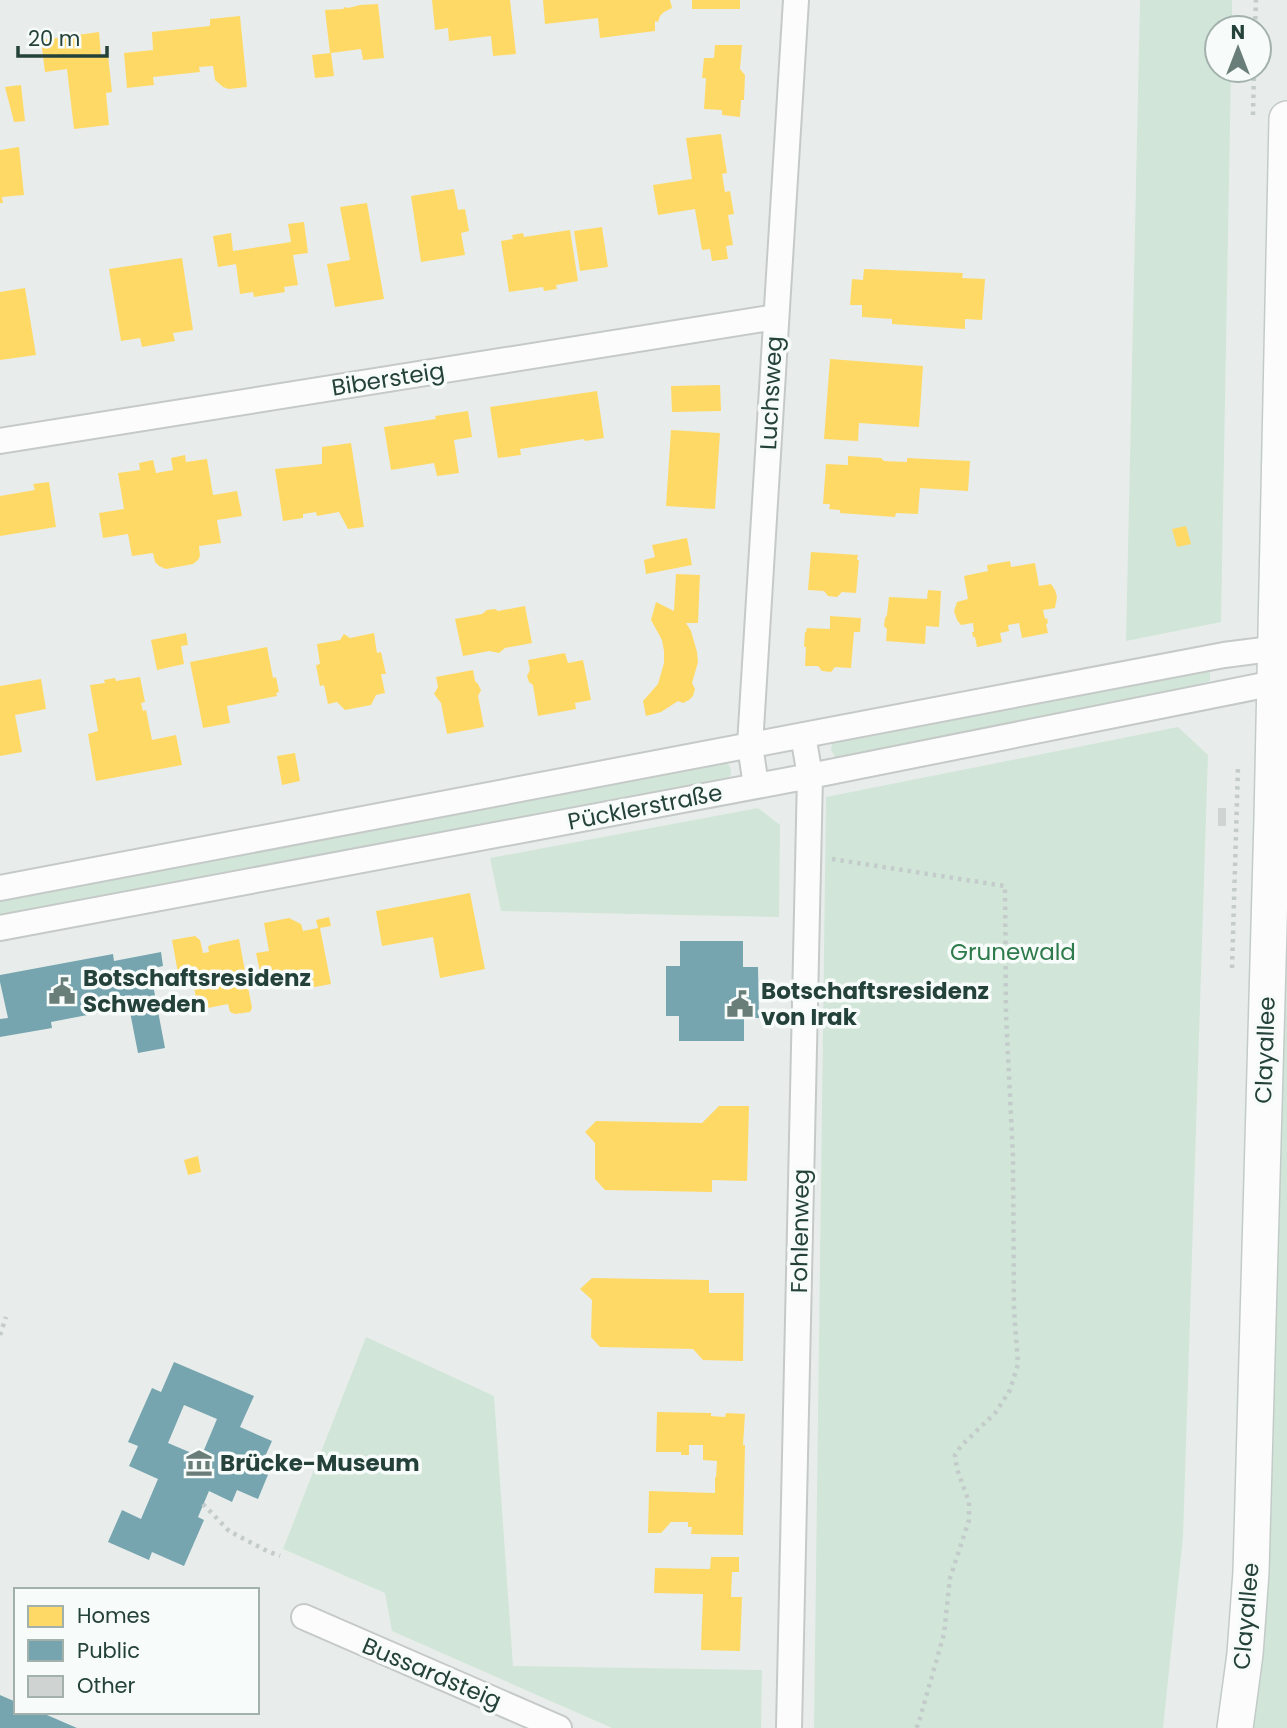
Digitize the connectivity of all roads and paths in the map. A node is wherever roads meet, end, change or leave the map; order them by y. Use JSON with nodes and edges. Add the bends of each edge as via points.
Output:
{"nodes":[{"id":1,"x":796,"y":0,"type":"edge"},
{"id":2,"x":1287,"y":119,"type":"edge"},
{"id":3,"x":776,"y":317,"type":"junction"},
{"id":4,"x":0,"y":441,"type":"edge"},
{"id":5,"x":1281,"y":663,"type":"edge"},
{"id":6,"x":803,"y":735,"type":"junction"},
{"id":7,"x":750,"y":745,"type":"junction"},
{"id":8,"x":810,"y":776,"type":"junction"},
{"id":9,"x":756,"y":786,"type":"junction"},
{"id":10,"x":808,"y":855,"type":"junction"},
{"id":11,"x":0,"y":888,"type":"edge"},
{"id":12,"x":0,"y":928,"type":"edge"},
{"id":13,"x":6,"y":1317,"type":"dead end"},
{"id":14,"x":0,"y":1335,"type":"edge"},
{"id":15,"x":203,"y":1504,"type":"dead end"},
{"id":16,"x":280,"y":1556,"type":"dead end"},
{"id":17,"x":304,"y":1617,"type":"dead end"},
{"id":18,"x":559,"y":1728,"type":"edge"},
{"id":19,"x":789,"y":1728,"type":"edge"},
{"id":20,"x":916,"y":1728,"type":"edge"},
{"id":21,"x":1235,"y":1728,"type":"edge"}],
"edges":[{"from":1,"to":3,"type":"street","name":"Luchsweg"},
{"from":2,"to":5,"type":"main road","name":"Clayallee"},
{"from":3,"to":4,"type":"street","name":"Bibersteig"},
{"from":3,"to":7,"type":"street","name":"Luchsweg"},
{"from":5,"to":6,"type":"street","name":"Pücklerstraße","via":[[1224,655]]},
{"from":5,"to":8,"type":"street","name":"Pücklerstraße"},
{"from":5,"to":21,"type":"main road","name":"Clayallee","via":[[1251,1572]]},
{"from":6,"to":7,"type":"street","name":"Pücklerstraße"},
{"from":6,"to":8,"type":"street","name":"Fohlenweg"},
{"from":7,"to":9,"type":"street","name":"Luchsweg"},
{"from":7,"to":11,"type":"street","name":"Pücklerstraße"},
{"from":8,"to":9,"type":"street","name":"Pücklerstraße"},
{"from":8,"to":10,"type":"street","name":"Fohlenweg"},
{"from":9,"to":12,"type":"street","name":"Pücklerstraße"},
{"from":10,"to":19,"type":"street","name":"Fohlenweg"},
{"from":10,"to":20,"type":"path","via":[[1005,886],[1018,1364],[1010,1390],[996,1412],[955,1455],[969,1502],[969,1520],[950,1578],[944,1634]]},
{"from":13,"to":14,"type":"path"},
{"from":15,"to":16,"type":"path","via":[[229,1531]]},
{"from":17,"to":18,"type":"street","name":"Bussardsteig"}]}
